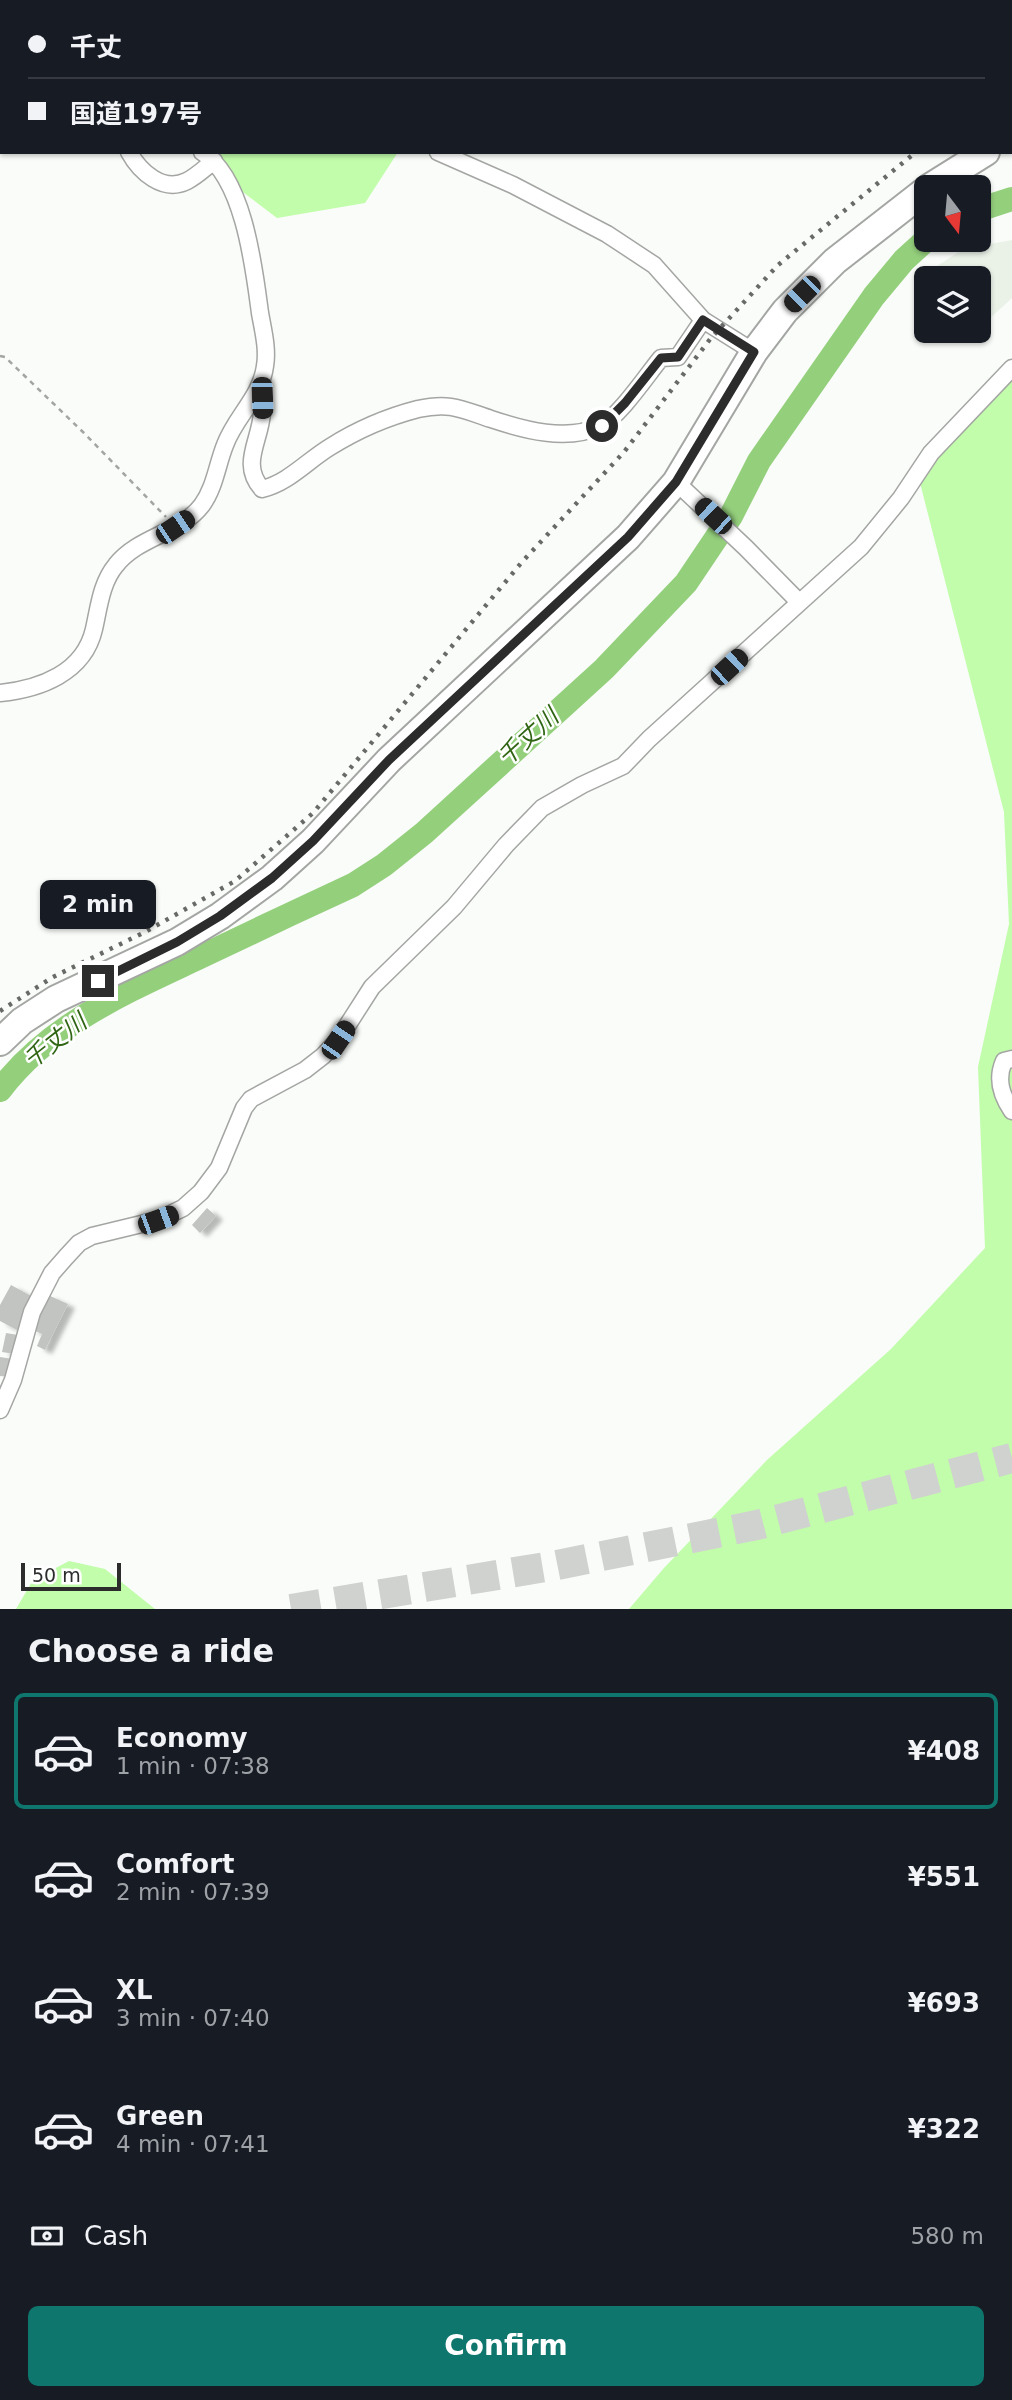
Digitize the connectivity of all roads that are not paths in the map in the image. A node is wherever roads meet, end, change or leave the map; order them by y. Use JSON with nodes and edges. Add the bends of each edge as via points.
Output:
{"nodes":[{"id":1,"x":130,"y":154,"type":"edge"},
{"id":2,"x":443,"y":154,"type":"edge"},
{"id":3,"x":983,"y":154,"type":"edge"},
{"id":4,"x":208,"y":157,"type":"edge"},
{"id":5,"x":950,"y":175,"type":"edge"},
{"id":6,"x":914,"y":200,"type":"edge"},
{"id":7,"x":703,"y":320,"type":"junction"},
{"id":8,"x":754,"y":352,"type":"junction"},
{"id":9,"x":1012,"y":368,"type":"edge"},
{"id":10,"x":261,"y":382,"type":"junction"},
{"id":11,"x":676,"y":482,"type":"junction"},
{"id":12,"x":799,"y":602,"type":"junction"},
{"id":13,"x":0,"y":693,"type":"edge"},
{"id":14,"x":0,"y":1042,"type":"edge"},
{"id":15,"x":1012,"y":1059,"type":"edge"},
{"id":16,"x":1012,"y":1111,"type":"edge"},
{"id":17,"x":0,"y":1410,"type":"edge"}],
"edges":[{"from":1,"to":4,"type":"street","via":[[149,177],[172,185],[186,181]]},
{"from":2,"to":7,"type":"street","via":[[607,234],[654,265]]},
{"from":3,"to":5,"type":"highway"},
{"from":4,"to":10,"type":"street","via":[[233,192],[251,258],[265,349]]},
{"from":6,"to":8,"type":"highway","via":[[835,261],[785,311]]},
{"from":7,"to":8,"type":"street"},
{"from":7,"to":10,"type":"street","via":[[678,357],[661,358],[602,426],[569,434],[518,428],[449,405],[421,409],[365,427],[277,485],[262,489],[250,467],[262,414]]},
{"from":8,"to":11,"type":"highway"},
{"from":9,"to":12,"type":"street","via":[[931,453],[861,547]]},
{"from":10,"to":13,"type":"street","via":[[225,445],[203,503],[175,527],[141,543],[109,574],[87,647],[68,669],[39,686]]},
{"from":11,"to":12,"type":"street"},
{"from":11,"to":14,"type":"highway","via":[[628,537],[389,760],[272,878],[177,942],[56,999]]},
{"from":12,"to":17,"type":"street","via":[[623,766],[542,808],[454,907],[372,987],[323,1056],[251,1099],[219,1168],[201,1192],[183,1208],[158,1220],[92,1236],[72,1250],[52,1273],[32,1312]]},
{"from":15,"to":16,"type":"street","via":[[1004,1061],[999,1082]]}]}
